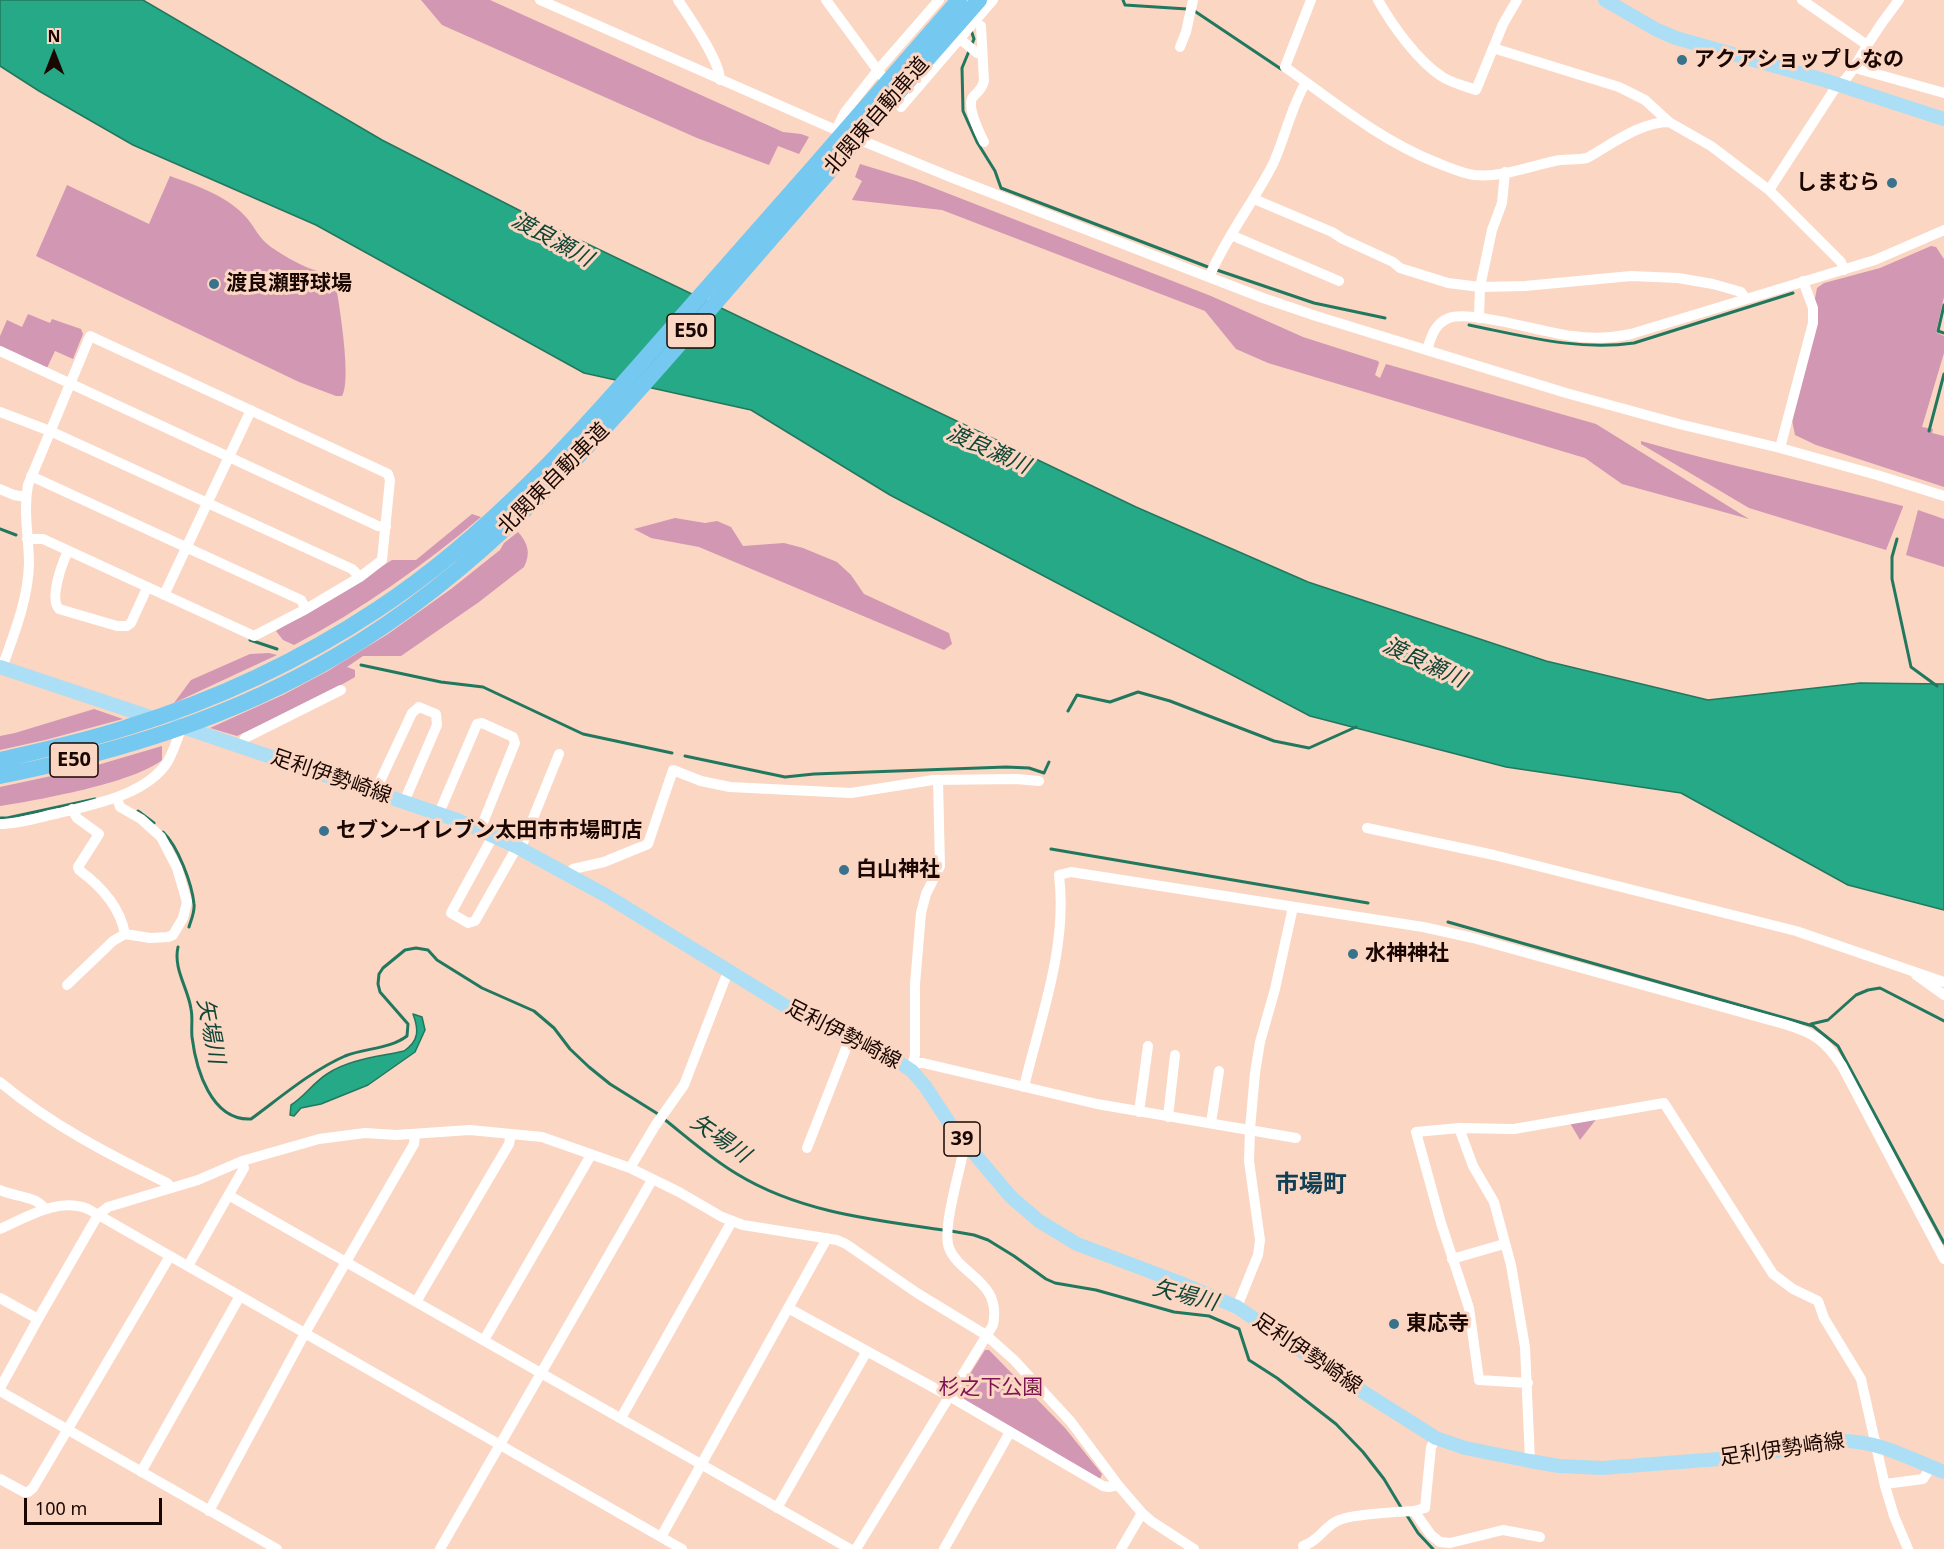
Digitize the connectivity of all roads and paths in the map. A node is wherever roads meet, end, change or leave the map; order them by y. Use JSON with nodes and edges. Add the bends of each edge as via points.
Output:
{"nodes":[{"id":1,"x":540,"y":0,"type":"edge"},
{"id":2,"x":678,"y":0,"type":"edge"},
{"id":3,"x":826,"y":0,"type":"edge"},
{"id":4,"x":939,"y":0,"type":"edge"},
{"id":5,"x":959,"y":0,"type":"edge"},
{"id":6,"x":979,"y":0,"type":"edge"},
{"id":7,"x":993,"y":0,"type":"edge"},
{"id":8,"x":1192,"y":0,"type":"edge"},
{"id":9,"x":1311,"y":0,"type":"edge"},
{"id":10,"x":1378,"y":0,"type":"edge"},
{"id":11,"x":1517,"y":0,"type":"edge"},
{"id":12,"x":1605,"y":0,"type":"edge"},
{"id":13,"x":1802,"y":0,"type":"edge"},
{"id":14,"x":1899,"y":0,"type":"edge"},
{"id":15,"x":981,"y":26,"type":"dead end"},
{"id":16,"x":960,"y":39,"type":"junction"},
{"id":17,"x":1867,"y":45,"type":"junction"},
{"id":18,"x":1180,"y":47,"type":"dead end"},
{"id":19,"x":1493,"y":48,"type":"junction"},
{"id":20,"x":982,"y":54,"type":"junction"},
{"id":21,"x":1855,"y":68,"type":"junction"},
{"id":22,"x":878,"y":70,"type":"junction"},
{"id":23,"x":720,"y":80,"type":"junction"},
{"id":24,"x":1306,"y":82,"type":"junction"},
{"id":25,"x":1839,"y":85,"type":"junction"},
{"id":26,"x":1944,"y":93,"type":"edge"},
{"id":27,"x":1944,"y":119,"type":"edge"},
{"id":28,"x":1669,"y":122,"type":"junction"},
{"id":29,"x":837,"y":130,"type":"junction"},
{"id":30,"x":984,"y":142,"type":"dead end"},
{"id":31,"x":1505,"y":172,"type":"junction"},
{"id":32,"x":1769,"y":190,"type":"junction"},
{"id":33,"x":1254,"y":199,"type":"junction"},
{"id":34,"x":1944,"y":230,"type":"edge"},
{"id":35,"x":1231,"y":235,"type":"junction"},
{"id":36,"x":1844,"y":270,"type":"junction"},
{"id":37,"x":1209,"y":277,"type":"junction"},
{"id":38,"x":1339,"y":281,"type":"dead end"},
{"id":39,"x":1803,"y":281,"type":"junction"},
{"id":40,"x":1480,"y":287,"type":"junction"},
{"id":41,"x":1745,"y":298,"type":"junction"},
{"id":42,"x":1479,"y":318,"type":"junction"},
{"id":43,"x":1427,"y":350,"type":"junction"},
{"id":44,"x":0,"y":351,"type":"edge"},
{"id":45,"x":70,"y":384,"type":"junction"},
{"id":46,"x":251,"y":410,"type":"junction"},
{"id":47,"x":0,"y":412,"type":"edge"},
{"id":48,"x":50,"y":431,"type":"junction"},
{"id":49,"x":1780,"y":448,"type":"junction"},
{"id":50,"x":228,"y":458,"type":"junction"},
{"id":51,"x":31,"y":476,"type":"junction"},
{"id":52,"x":0,"y":489,"type":"edge"},
{"id":53,"x":1944,"y":496,"type":"edge"},
{"id":54,"x":26,"y":497,"type":"junction"},
{"id":55,"x":207,"y":503,"type":"junction"},
{"id":56,"x":386,"y":527,"type":"junction"},
{"id":57,"x":492,"y":530,"type":"junction"},
{"id":58,"x":27,"y":539,"type":"junction"},
{"id":59,"x":186,"y":547,"type":"junction"},
{"id":60,"x":68,"y":551,"type":"junction"},
{"id":61,"x":360,"y":577,"type":"junction"},
{"id":62,"x":147,"y":588,"type":"junction"},
{"id":63,"x":164,"y":595,"type":"junction"},
{"id":64,"x":306,"y":609,"type":"junction"},
{"id":65,"x":1,"y":667,"type":"edge"},
{"id":66,"x":341,"y":690,"type":"dead end"},
{"id":67,"x":182,"y":726,"type":"junction"},
{"id":68,"x":242,"y":747,"type":"junction"},
{"id":69,"x":559,"y":754,"type":"dead end"},
{"id":70,"x":0,"y":760,"type":"edge"},
{"id":71,"x":0,"y":776,"type":"edge"},
{"id":72,"x":938,"y":780,"type":"junction"},
{"id":73,"x":1039,"y":781,"type":"dead end"},
{"id":74,"x":375,"y":792,"type":"junction"},
{"id":75,"x":117,"y":798,"type":"junction"},
{"id":76,"x":404,"y":802,"type":"junction"},
{"id":77,"x":72,"y":809,"type":"junction"},
{"id":78,"x":439,"y":813,"type":"junction"},
{"id":79,"x":0,"y":824,"type":"edge"},
{"id":80,"x":1367,"y":828,"type":"dead end"},
{"id":81,"x":480,"y":830,"type":"junction"},
{"id":82,"x":493,"y":836,"type":"junction"},
{"id":83,"x":519,"y":848,"type":"junction"},
{"id":84,"x":569,"y":874,"type":"junction"},
{"id":85,"x":1293,"y":907,"type":"junction"},
{"id":86,"x":125,"y":934,"type":"junction"},
{"id":87,"x":729,"y":972,"type":"junction"},
{"id":88,"x":1915,"y":972,"type":"junction"},
{"id":89,"x":1944,"y":982,"type":"edge"},
{"id":90,"x":67,"y":985,"type":"dead end"},
{"id":91,"x":1944,"y":995,"type":"edge"},
{"id":92,"x":850,"y":1038,"type":"junction"},
{"id":93,"x":1148,"y":1046,"type":"dead end"},
{"id":94,"x":1175,"y":1055,"type":"dead end"},
{"id":95,"x":913,"y":1067,"type":"junction"},
{"id":96,"x":1219,"y":1071,"type":"dead end"},
{"id":97,"x":0,"y":1082,"type":"edge"},
{"id":98,"x":1024,"y":1088,"type":"junction"},
{"id":99,"x":1139,"y":1112,"type":"junction"},
{"id":100,"x":1168,"y":1117,"type":"junction"},
{"id":101,"x":1210,"y":1123,"type":"junction"},
{"id":102,"x":1460,"y":1128,"type":"junction"},
{"id":103,"x":1250,"y":1129,"type":"junction"},
{"id":104,"x":511,"y":1134,"type":"junction"},
{"id":105,"x":415,"y":1135,"type":"junction"},
{"id":106,"x":1296,"y":1138,"type":"dead end"},
{"id":107,"x":968,"y":1147,"type":"junction"},
{"id":108,"x":807,"y":1148,"type":"dead end"},
{"id":109,"x":591,"y":1155,"type":"junction"},
{"id":110,"x":242,"y":1161,"type":"junction"},
{"id":111,"x":630,"y":1168,"type":"junction"},
{"id":112,"x":652,"y":1180,"type":"junction"},
{"id":113,"x":172,"y":1188,"type":"junction"},
{"id":114,"x":0,"y":1190,"type":"edge"},
{"id":115,"x":230,"y":1196,"type":"junction"},
{"id":116,"x":45,"y":1209,"type":"junction"},
{"id":117,"x":98,"y":1215,"type":"junction"},
{"id":118,"x":732,"y":1221,"type":"junction"},
{"id":119,"x":0,"y":1229,"type":"edge"},
{"id":120,"x":827,"y":1238,"type":"junction"},
{"id":121,"x":1504,"y":1244,"type":"junction"},
{"id":122,"x":170,"y":1256,"type":"junction"},
{"id":123,"x":1452,"y":1259,"type":"junction"},
{"id":124,"x":1944,"y":1259,"type":"edge"},
{"id":125,"x":346,"y":1262,"type":"junction"},
{"id":126,"x":188,"y":1266,"type":"junction"},
{"id":127,"x":240,"y":1296,"type":"junction"},
{"id":128,"x":0,"y":1298,"type":"edge"},
{"id":129,"x":416,"y":1302,"type":"junction"},
{"id":130,"x":1237,"y":1307,"type":"junction"},
{"id":131,"x":788,"y":1308,"type":"junction"},
{"id":132,"x":38,"y":1319,"type":"junction"},
{"id":133,"x":305,"y":1333,"type":"junction"},
{"id":134,"x":986,"y":1335,"type":"junction"},
{"id":135,"x":484,"y":1340,"type":"junction"},
{"id":136,"x":867,"y":1351,"type":"junction"},
{"id":137,"x":541,"y":1373,"type":"junction"},
{"id":138,"x":1528,"y":1383,"type":"junction"},
{"id":139,"x":0,"y":1390,"type":"edge"},
{"id":140,"x":949,"y":1396,"type":"junction"},
{"id":141,"x":621,"y":1419,"type":"junction"},
{"id":142,"x":68,"y":1430,"type":"junction"},
{"id":143,"x":1010,"y":1432,"type":"junction"},
{"id":144,"x":1436,"y":1438,"type":"junction"},
{"id":145,"x":500,"y":1445,"type":"junction"},
{"id":146,"x":1876,"y":1445,"type":"junction"},
{"id":147,"x":1530,"y":1461,"type":"junction"},
{"id":148,"x":701,"y":1464,"type":"junction"},
{"id":149,"x":1938,"y":1470,"type":"edge"},
{"id":150,"x":141,"y":1472,"type":"junction"},
{"id":151,"x":0,"y":1479,"type":"edge"},
{"id":152,"x":1885,"y":1484,"type":"junction"},
{"id":153,"x":1118,"y":1485,"type":"junction"},
{"id":154,"x":777,"y":1508,"type":"junction"},
{"id":155,"x":209,"y":1510,"type":"junction"},
{"id":156,"x":1414,"y":1511,"type":"junction"},
{"id":157,"x":1142,"y":1513,"type":"junction"},
{"id":158,"x":661,"y":1537,"type":"junction"},
{"id":159,"x":1540,"y":1537,"type":"dead end"},
{"id":160,"x":1303,"y":1546,"type":"dead end"},
{"id":161,"x":277,"y":1549,"type":"edge"},
{"id":162,"x":440,"y":1549,"type":"edge"},
{"id":163,"x":682,"y":1549,"type":"edge"},
{"id":164,"x":850,"y":1549,"type":"edge"},
{"id":165,"x":856,"y":1549,"type":"edge"},
{"id":166,"x":944,"y":1549,"type":"edge"},
{"id":167,"x":1121,"y":1549,"type":"edge"},
{"id":168,"x":1194,"y":1549,"type":"edge"},
{"id":169,"x":1908,"y":1549,"type":"edge"}],
"edges":[{"from":1,"to":23,"type":"street"},
{"from":2,"to":23,"type":"street","via":[[715,62]]},
{"from":3,"to":22,"type":"street"},
{"from":4,"to":22,"type":"street"},
{"from":5,"to":57,"type":"highway","name":"北関東自動車道","number":"E50"},
{"from":6,"to":57,"type":"highway","name":"北関東自動車道","number":"E50","via":[[615,418],[571,465]]},
{"from":7,"to":16,"type":"street"},
{"from":8,"to":18,"type":"street"},
{"from":9,"to":24,"type":"street","via":[[1285,67]]},
{"from":10,"to":19,"type":"street","via":[[1420,57],[1443,77],[1476,90]]},
{"from":11,"to":19,"type":"street"},
{"from":12,"to":25,"type":"main road","via":[[1676,38]]},
{"from":13,"to":17,"type":"street"},
{"from":14,"to":17,"type":"street"},
{"from":15,"to":20,"type":"street"},
{"from":16,"to":20,"type":"street"},
{"from":16,"to":22,"type":"street","via":[[901,107]]},
{"from":17,"to":21,"type":"street"},
{"from":19,"to":28,"type":"street","via":[[1618,87],[1646,100]]},
{"from":20,"to":30,"type":"street","via":[[983,86],[971,98],[970,106]]},
{"from":21,"to":25,"type":"street"},
{"from":21,"to":26,"type":"street"},
{"from":22,"to":29,"type":"street","via":[[845,112]]},
{"from":23,"to":29,"type":"street"},
{"from":24,"to":31,"type":"street","via":[[1370,128],[1416,154],[1473,174]]},
{"from":24,"to":33,"type":"street"},
{"from":25,"to":27,"type":"main road"},
{"from":25,"to":32,"type":"street"},
{"from":28,"to":31,"type":"street","via":[[1645,126],[1587,158]]},
{"from":28,"to":32,"type":"street","via":[[1711,146]]},
{"from":29,"to":37,"type":"street"},
{"from":31,"to":40,"type":"street","via":[[1502,203]]},
{"from":32,"to":36,"type":"street","via":[[1841,262]]},
{"from":33,"to":35,"type":"street"},
{"from":33,"to":40,"type":"street","via":[[1332,232],[1400,268],[1448,283]]},
{"from":34,"to":36,"type":"street"},
{"from":35,"to":37,"type":"street"},
{"from":35,"to":38,"type":"street"},
{"from":36,"to":39,"type":"street"},
{"from":37,"to":43,"type":"street","via":[[1316,316]]},
{"from":39,"to":41,"type":"street"},
{"from":39,"to":49,"type":"street","via":[[1813,308],[1813,323]]},
{"from":40,"to":41,"type":"street","via":[[1631,276],[1713,284],[1741,292]]},
{"from":40,"to":42,"type":"street"},
{"from":41,"to":42,"type":"street","via":[[1616,337],[1571,336]]},
{"from":42,"to":43,"type":"street","via":[[1454,316],[1442,321]]},
{"from":43,"to":49,"type":"street","via":[[1566,393]]},
{"from":44,"to":45,"type":"street"},
{"from":45,"to":46,"type":"street","via":[[90,336]]},
{"from":45,"to":48,"type":"street"},
{"from":45,"to":50,"type":"street"},
{"from":46,"to":50,"type":"street"},
{"from":46,"to":56,"type":"street","via":[[388,474]]},
{"from":47,"to":48,"type":"street"},
{"from":48,"to":51,"type":"street"},
{"from":48,"to":55,"type":"street"},
{"from":49,"to":53,"type":"street"},
{"from":50,"to":55,"type":"street"},
{"from":50,"to":56,"type":"street"},
{"from":51,"to":54,"type":"street"},
{"from":51,"to":59,"type":"street"},
{"from":52,"to":54,"type":"street"},
{"from":54,"to":58,"type":"street"},
{"from":55,"to":59,"type":"street"},
{"from":55,"to":61,"type":"street","via":[[352,569]]},
{"from":56,"to":61,"type":"street","via":[[382,560]]},
{"from":57,"to":70,"type":"highway","name":"北関東自動車道","number":"E50","via":[[330,639],[289,661],[182,709],[126,728]]},
{"from":57,"to":71,"type":"highway","name":"北関東自動車道","number":"E50","via":[[417,602],[356,644],[279,687],[147,740]]},
{"from":58,"to":60,"type":"street","via":[[39,538]]},
{"from":58,"to":65,"type":"street","via":[[29,566],[23,607]]},
{"from":59,"to":63,"type":"street"},
{"from":59,"to":64,"type":"street","via":[[301,600]]},
{"from":60,"to":62,"type":"street"},
{"from":60,"to":62,"type":"street","via":[[54,598],[59,609],[127,626]]},
{"from":61,"to":64,"type":"street"},
{"from":62,"to":63,"type":"street"},
{"from":63,"to":64,"type":"street","via":[[254,636]]},
{"from":65,"to":67,"type":"main road","name":"足利伊勢崎線","number":"39"},
{"from":66,"to":68,"type":"street","via":[[245,738]]},
{"from":67,"to":68,"type":"main road","name":"足利伊勢崎線","number":"39"},
{"from":67,"to":75,"type":"street","via":[[164,766]]},
{"from":68,"to":74,"type":"main road","name":"足利伊勢崎線","number":"39"},
{"from":69,"to":83,"type":"street"},
{"from":72,"to":73,"type":"street"},
{"from":72,"to":84,"type":"street","via":[[841,792],[730,787],[674,770],[648,844],[604,862],[573,869]]},
{"from":72,"to":95,"type":"street","via":[[940,866],[921,913]]},
{"from":74,"to":76,"type":"main road","name":"足利伊勢崎線","number":"39"},
{"from":74,"to":76,"type":"street","via":[[412,713],[423,708],[436,714],[437,724]]},
{"from":75,"to":77,"type":"street"},
{"from":75,"to":86,"type":"street","via":[[120,807],[141,819],[164,842],[187,902],[183,918],[168,937]]},
{"from":76,"to":78,"type":"main road","name":"足利伊勢崎線","number":"39"},
{"from":77,"to":79,"type":"street"},
{"from":77,"to":86,"type":"street","via":[[77,818],[99,834],[79,870],[99,885],[115,907]]},
{"from":78,"to":81,"type":"main road","name":"足利伊勢崎線","number":"39"},
{"from":78,"to":81,"type":"street","via":[[477,724],[482,723],[513,737],[515,743]]},
{"from":80,"to":88,"type":"street","via":[[1718,910],[1813,936]]},
{"from":81,"to":82,"type":"main road","name":"足利伊勢崎線","number":"39"},
{"from":82,"to":83,"type":"main road","name":"足利伊勢崎線","number":"39"},
{"from":82,"to":83,"type":"street","via":[[451,913],[468,923],[475,921]]},
{"from":83,"to":84,"type":"main road","name":"足利伊勢崎線","number":"39"},
{"from":84,"to":87,"type":"main road","name":"足利伊勢崎線","number":"39"},
{"from":85,"to":98,"type":"street","via":[[1071,872],[1059,875],[1053,976]]},
{"from":85,"to":103,"type":"street","via":[[1260,1042]]},
{"from":85,"to":124,"type":"street","via":[[1473,938],[1814,1035],[1842,1066]]},
{"from":86,"to":90,"type":"street"},
{"from":87,"to":92,"type":"main road","name":"足利伊勢崎線","number":"39"},
{"from":87,"to":111,"type":"street","via":[[684,1085]]},
{"from":88,"to":89,"type":"street"},
{"from":88,"to":91,"type":"street"},
{"from":92,"to":95,"type":"main road","name":"足利伊勢崎線","number":"39"},
{"from":92,"to":108,"type":"street"},
{"from":93,"to":99,"type":"street"},
{"from":94,"to":100,"type":"street"},
{"from":95,"to":98,"type":"street","via":[[923,1062]]},
{"from":95,"to":107,"type":"main road","name":"足利伊勢崎線","number":"39"},
{"from":96,"to":101,"type":"street"},
{"from":97,"to":113,"type":"street","via":[[57,1124]]},
{"from":98,"to":99,"type":"street"},
{"from":99,"to":100,"type":"street"},
{"from":100,"to":101,"type":"street"},
{"from":101,"to":103,"type":"street"},
{"from":102,"to":121,"type":"street","via":[[1473,1166],[1494,1202]]},
{"from":102,"to":123,"type":"street","via":[[1416,1132]]},
{"from":102,"to":146,"type":"street","via":[[1514,1129],[1665,1102],[1773,1274],[1818,1301],[1861,1379]]},
{"from":103,"to":106,"type":"street"},
{"from":103,"to":130,"type":"street","via":[[1249,1166],[1260,1240]]},
{"from":104,"to":105,"type":"street","via":[[470,1130]]},
{"from":104,"to":109,"type":"street","via":[[542,1137]]},
{"from":104,"to":129,"type":"street"},
{"from":105,"to":110,"type":"street","via":[[327,1138]]},
{"from":105,"to":125,"type":"street","via":[[414,1144]]},
{"from":107,"to":130,"type":"main road","name":"足利伊勢崎線","number":"39","via":[[1011,1197],[1066,1239]]},
{"from":107,"to":134,"type":"street","via":[[963,1153],[949,1248],[980,1281],[990,1298],[994,1316]]},
{"from":109,"to":111,"type":"street"},
{"from":109,"to":135,"type":"street"},
{"from":110,"to":113,"type":"street"},
{"from":110,"to":115,"type":"street","via":[[244,1168]]},
{"from":111,"to":112,"type":"street"},
{"from":112,"to":118,"type":"street"},
{"from":112,"to":137,"type":"street"},
{"from":113,"to":117,"type":"street","via":[[108,1207]]},
{"from":114,"to":116,"type":"street","via":[[35,1200]]},
{"from":115,"to":125,"type":"street"},
{"from":115,"to":126,"type":"street"},
{"from":116,"to":117,"type":"street","via":[[80,1206]]},
{"from":116,"to":119,"type":"street"},
{"from":117,"to":122,"type":"street"},
{"from":117,"to":132,"type":"street"},
{"from":118,"to":120,"type":"street","via":[[752,1228]]},
{"from":118,"to":141,"type":"street"},
{"from":120,"to":131,"type":"street"},
{"from":120,"to":134,"type":"street","via":[[846,1244]]},
{"from":121,"to":123,"type":"street"},
{"from":121,"to":138,"type":"street","via":[[1526,1347]]},
{"from":122,"to":126,"type":"street"},
{"from":122,"to":142,"type":"street"},
{"from":123,"to":138,"type":"street","via":[[1469,1308],[1479,1380]]},
{"from":125,"to":129,"type":"street"},
{"from":125,"to":133,"type":"street"},
{"from":126,"to":127,"type":"street"},
{"from":127,"to":133,"type":"street"},
{"from":127,"to":150,"type":"street"},
{"from":128,"to":132,"type":"street"},
{"from":129,"to":135,"type":"street"},
{"from":130,"to":144,"type":"main road","name":"足利伊勢崎線","number":"39"},
{"from":131,"to":136,"type":"street"},
{"from":131,"to":148,"type":"street"},
{"from":132,"to":139,"type":"street"},
{"from":133,"to":145,"type":"street"},
{"from":133,"to":155,"type":"street"},
{"from":134,"to":140,"type":"street"},
{"from":134,"to":153,"type":"street","via":[[1014,1359],[1071,1422]]},
{"from":135,"to":137,"type":"street"},
{"from":136,"to":140,"type":"street"},
{"from":136,"to":154,"type":"street"},
{"from":137,"to":141,"type":"street"},
{"from":137,"to":145,"type":"street"},
{"from":138,"to":147,"type":"street"},
{"from":139,"to":142,"type":"street"},
{"from":140,"to":143,"type":"street"},
{"from":140,"to":165,"type":"street"},
{"from":141,"to":148,"type":"street"},
{"from":142,"to":150,"type":"street"},
{"from":142,"to":151,"type":"street","via":[[30,1491],[19,1490]]},
{"from":143,"to":153,"type":"street","via":[[1103,1486]]},
{"from":143,"to":166,"type":"street"},
{"from":144,"to":147,"type":"main road","name":"足利伊勢崎線","number":"39"},
{"from":144,"to":156,"type":"street","via":[[1431,1447],[1425,1508]]},
{"from":145,"to":158,"type":"street"},
{"from":145,"to":162,"type":"street"},
{"from":146,"to":147,"type":"main road","name":"足利伊勢崎線","number":"39","via":[[1840,1441],[1732,1458],[1602,1468]]},
{"from":146,"to":149,"type":"main road","name":"足利伊勢崎線","number":"39"},
{"from":146,"to":152,"type":"street"},
{"from":148,"to":154,"type":"street"},
{"from":148,"to":158,"type":"street"},
{"from":149,"to":152,"type":"street","via":[[1923,1479]]},
{"from":150,"to":155,"type":"street"},
{"from":152,"to":169,"type":"street"},
{"from":153,"to":157,"type":"street"},
{"from":154,"to":164,"type":"street"},
{"from":155,"to":161,"type":"street"},
{"from":156,"to":159,"type":"street","via":[[1440,1542],[1503,1530]]},
{"from":156,"to":160,"type":"street","via":[[1342,1519]]},
{"from":157,"to":167,"type":"street"},
{"from":157,"to":168,"type":"street"},
{"from":158,"to":163,"type":"street"}]}
